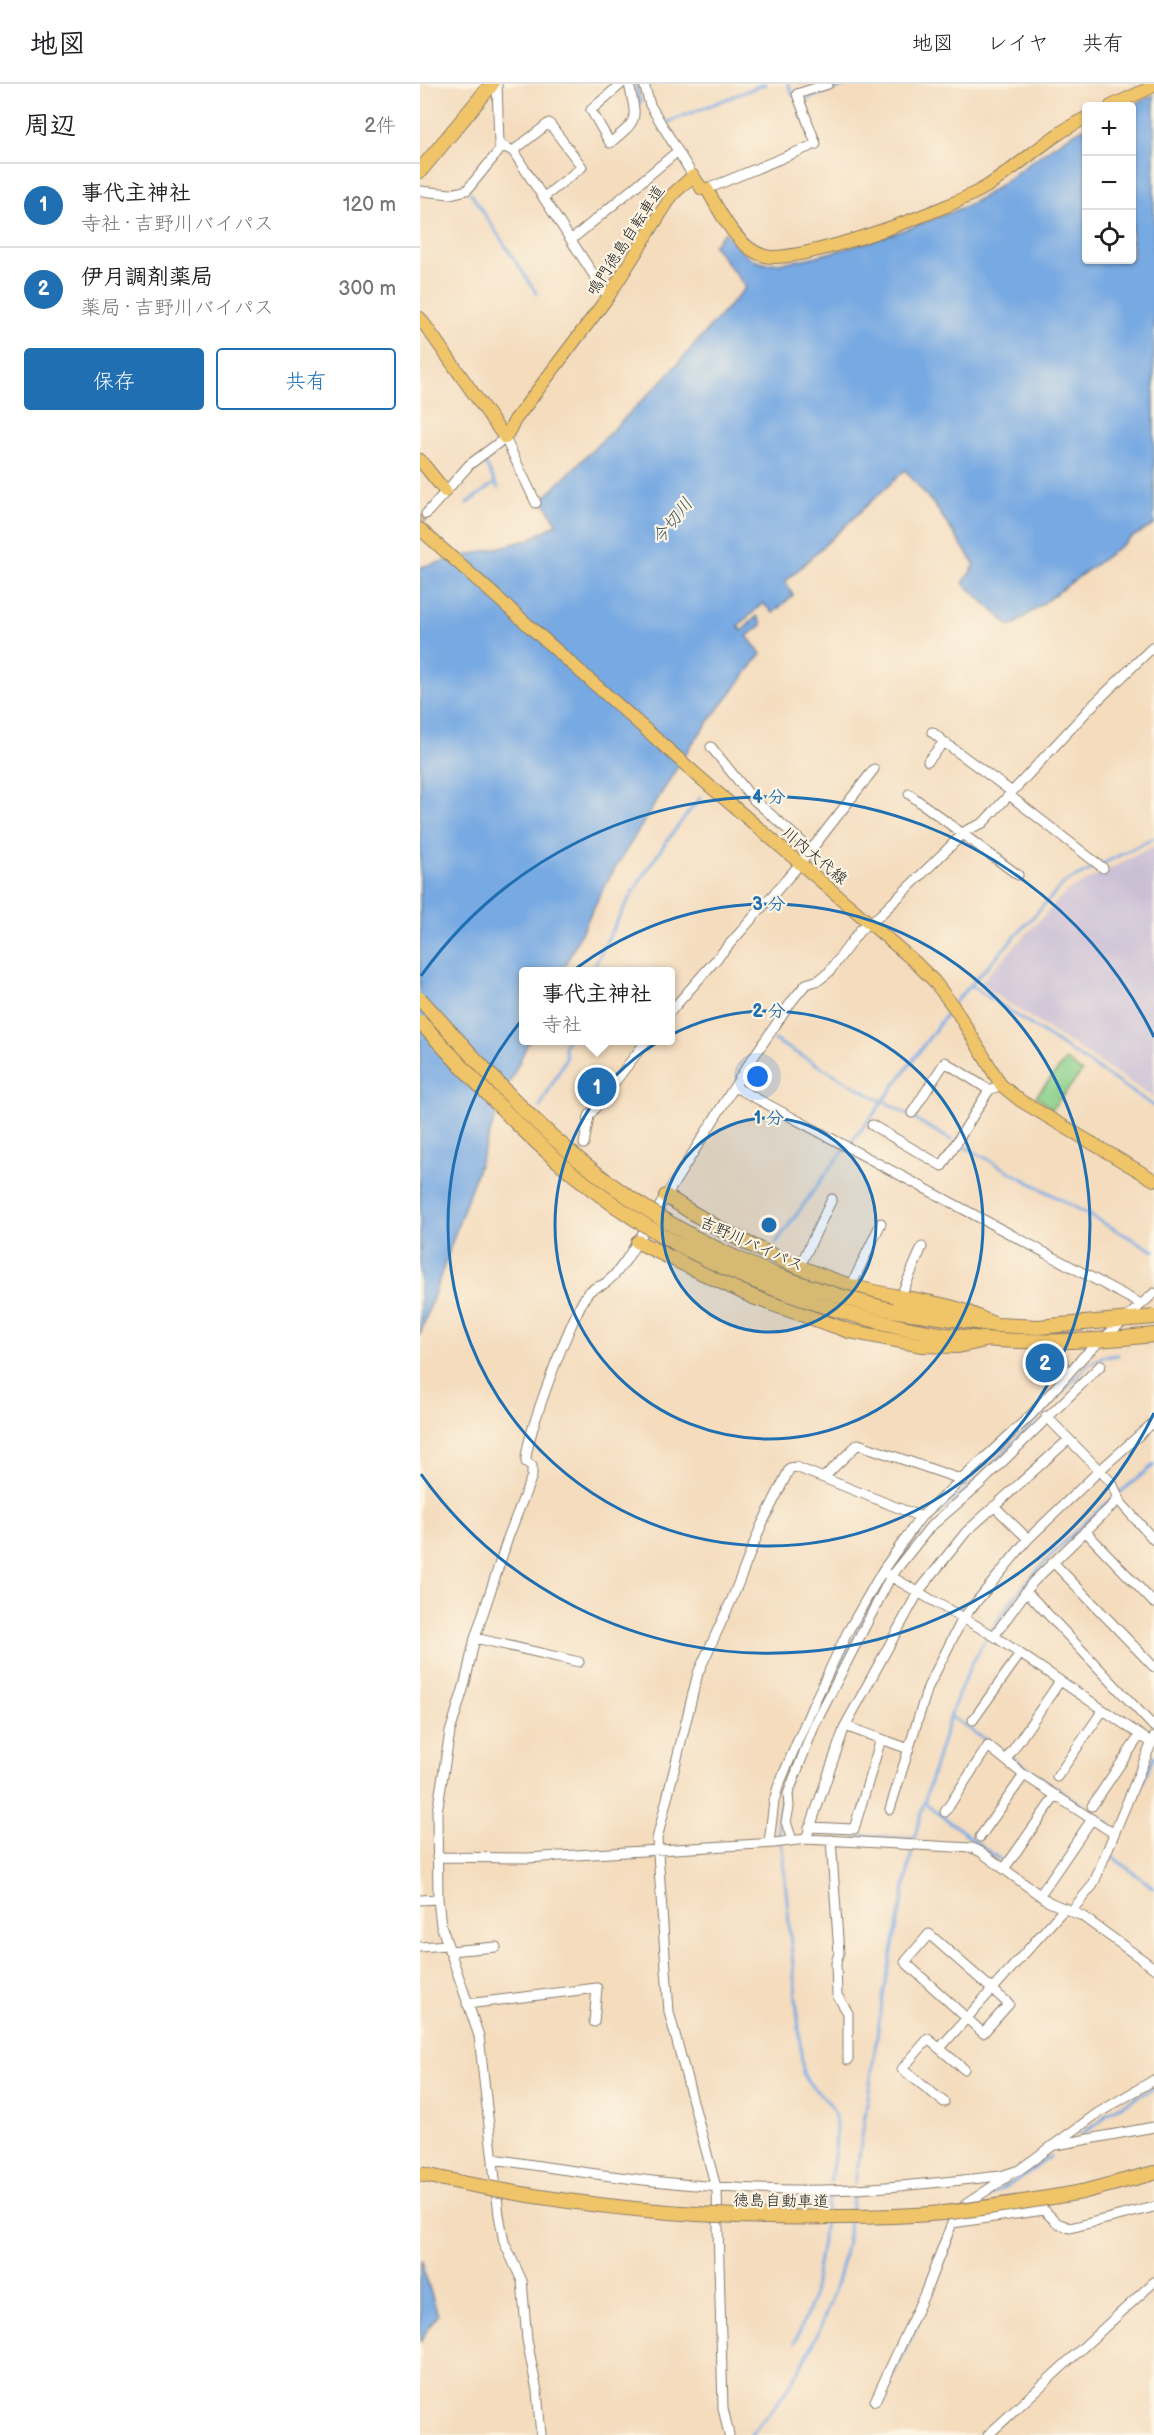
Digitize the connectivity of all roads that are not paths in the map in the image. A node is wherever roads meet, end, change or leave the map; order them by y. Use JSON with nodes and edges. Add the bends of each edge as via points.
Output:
{"nodes":[{"id":1,"x":492,"y":84,"type":"edge"},
{"id":2,"x":497,"y":84,"type":"edge"},
{"id":3,"x":621,"y":84,"type":"edge"},
{"id":4,"x":629,"y":84,"type":"edge"},
{"id":5,"x":644,"y":84,"type":"edge"},
{"id":6,"x":828,"y":84,"type":"edge"},
{"id":7,"x":1154,"y":86,"type":"edge"},
{"id":8,"x":1120,"y":102,"type":"edge"},
{"id":9,"x":1082,"y":120,"type":"edge"},
{"id":10,"x":503,"y":146,"type":"junction"},
{"id":11,"x":513,"y":151,"type":"junction"},
{"id":12,"x":678,"y":151,"type":"junction"},
{"id":13,"x":420,"y":171,"type":"edge"},
{"id":14,"x":693,"y":176,"type":"junction"},
{"id":15,"x":707,"y":189,"type":"junction"},
{"id":16,"x":420,"y":191,"type":"edge"},
{"id":17,"x":544,"y":196,"type":"junction"},
{"id":18,"x":571,"y":240,"type":"junction"},
{"id":19,"x":608,"y":297,"type":"junction"},
{"id":20,"x":420,"y":318,"type":"edge"},
{"id":21,"x":505,"y":438,"type":"junction"},
{"id":22,"x":420,"y":460,"type":"edge"},
{"id":23,"x":445,"y":491,"type":"junction"},
{"id":24,"x":536,"y":503,"type":"dead end"},
{"id":25,"x":426,"y":514,"type":"dead end"},
{"id":26,"x":420,"y":529,"type":"edge"},
{"id":27,"x":1154,"y":646,"type":"edge"},
{"id":28,"x":932,"y":732,"type":"dead end"},
{"id":29,"x":944,"y":742,"type":"junction"},
{"id":30,"x":711,"y":747,"type":"dead end"},
{"id":31,"x":928,"y":761,"type":"dead end"},
{"id":32,"x":874,"y":769,"type":"dead end"},
{"id":33,"x":909,"y":794,"type":"dead end"},
{"id":34,"x":1010,"y":794,"type":"junction"},
{"id":35,"x":962,"y":835,"type":"junction"},
{"id":36,"x":811,"y":850,"type":"junction"},
{"id":37,"x":800,"y":864,"type":"junction"},
{"id":38,"x":1100,"y":865,"type":"dead end"},
{"id":39,"x":1018,"y":875,"type":"dead end"},
{"id":40,"x":870,"y":922,"type":"junction"},
{"id":41,"x":420,"y":999,"type":"edge"},
{"id":42,"x":675,"y":1006,"type":"edge"},
{"id":43,"x":420,"y":1022,"type":"edge"},
{"id":44,"x":644,"y":1045,"type":"edge"},
{"id":45,"x":735,"y":1087,"type":"junction"},
{"id":46,"x":995,"y":1088,"type":"junction"},
{"id":47,"x":912,"y":1113,"type":"dead end"},
{"id":48,"x":872,"y":1125,"type":"dead end"},
{"id":49,"x":584,"y":1144,"type":"dead end"},
{"id":50,"x":1154,"y":1180,"type":"edge"},
{"id":51,"x":666,"y":1196,"type":"junction"},
{"id":52,"x":832,"y":1199,"type":"dead end"},
{"id":53,"x":707,"y":1222,"type":"junction"},
{"id":54,"x":880,"y":1223,"type":"dead end"},
{"id":55,"x":638,"y":1242,"type":"junction"},
{"id":56,"x":922,"y":1247,"type":"dead end"},
{"id":57,"x":684,"y":1265,"type":"junction"},
{"id":58,"x":800,"y":1266,"type":"junction"},
{"id":59,"x":851,"y":1286,"type":"junction"},
{"id":60,"x":1154,"y":1293,"type":"edge"},
{"id":61,"x":900,"y":1298,"type":"junction"},
{"id":62,"x":1141,"y":1304,"type":"junction"},
{"id":63,"x":1154,"y":1317,"type":"edge"},
{"id":64,"x":1121,"y":1322,"type":"junction"},
{"id":65,"x":996,"y":1325,"type":"junction"},
{"id":66,"x":1154,"y":1335,"type":"edge"},
{"id":67,"x":985,"y":1340,"type":"junction"},
{"id":68,"x":1100,"y":1341,"type":"junction"},
{"id":69,"x":1047,"y":1342,"type":"junction"},
{"id":70,"x":1101,"y":1365,"type":"dead end"},
{"id":71,"x":1065,"y":1377,"type":"junction"},
{"id":72,"x":1043,"y":1413,"type":"junction"},
{"id":73,"x":1154,"y":1422,"type":"edge"},
{"id":74,"x":1068,"y":1440,"type":"junction"},
{"id":75,"x":1100,"y":1470,"type":"junction"},
{"id":76,"x":823,"y":1478,"type":"junction"},
{"id":77,"x":963,"y":1480,"type":"junction"},
{"id":78,"x":1118,"y":1496,"type":"junction"},
{"id":79,"x":994,"y":1506,"type":"junction"},
{"id":80,"x":921,"y":1517,"type":"junction"},
{"id":81,"x":1084,"y":1531,"type":"junction"},
{"id":82,"x":1028,"y":1539,"type":"junction"},
{"id":83,"x":1154,"y":1540,"type":"edge"},
{"id":84,"x":1053,"y":1562,"type":"junction"},
{"id":85,"x":886,"y":1574,"type":"junction"},
{"id":86,"x":1026,"y":1591,"type":"junction"},
{"id":87,"x":920,"y":1592,"type":"junction"},
{"id":88,"x":1154,"y":1603,"type":"edge"},
{"id":89,"x":963,"y":1618,"type":"junction"},
{"id":90,"x":990,"y":1634,"type":"junction"},
{"id":91,"x":475,"y":1638,"type":"junction"},
{"id":92,"x":1020,"y":1654,"type":"junction"},
{"id":93,"x":579,"y":1662,"type":"dead end"},
{"id":94,"x":1154,"y":1667,"type":"edge"},
{"id":95,"x":1060,"y":1681,"type":"junction"},
{"id":96,"x":1103,"y":1710,"type":"junction"},
{"id":97,"x":973,"y":1720,"type":"dead end"},
{"id":98,"x":844,"y":1726,"type":"junction"},
{"id":99,"x":1154,"y":1727,"type":"edge"},
{"id":100,"x":1140,"y":1735,"type":"junction"},
{"id":101,"x":881,"y":1739,"type":"junction"},
{"id":102,"x":1153,"y":1740,"type":"edge"},
{"id":103,"x":909,"y":1749,"type":"junction"},
{"id":104,"x":1006,"y":1760,"type":"junction"},
{"id":105,"x":1024,"y":1775,"type":"junction"},
{"id":106,"x":1057,"y":1778,"type":"dead end"},
{"id":107,"x":1056,"y":1795,"type":"junction"},
{"id":108,"x":782,"y":1796,"type":"junction"},
{"id":109,"x":1092,"y":1806,"type":"dead end"},
{"id":110,"x":890,"y":1809,"type":"dead end"},
{"id":111,"x":945,"y":1812,"type":"dead end"},
{"id":112,"x":1092,"y":1819,"type":"junction"},
{"id":113,"x":809,"y":1827,"type":"junction"},
{"id":114,"x":1113,"y":1833,"type":"junction"},
{"id":115,"x":980,"y":1837,"type":"dead end"},
{"id":116,"x":806,"y":1839,"type":"junction"},
{"id":117,"x":831,"y":1840,"type":"junction"},
{"id":118,"x":780,"y":1842,"type":"junction"},
{"id":119,"x":658,"y":1849,"type":"junction"},
{"id":120,"x":437,"y":1857,"type":"junction"},
{"id":121,"x":1004,"y":1869,"type":"junction"},
{"id":122,"x":1040,"y":1895,"type":"junction"},
{"id":123,"x":438,"y":1899,"type":"junction"},
{"id":124,"x":420,"y":1900,"type":"edge"},
{"id":125,"x":1068,"y":1909,"type":"junction"},
{"id":126,"x":420,"y":1947,"type":"edge"},
{"id":127,"x":496,"y":1947,"type":"dead end"},
{"id":128,"x":448,"y":1948,"type":"junction"},
{"id":129,"x":1154,"y":1968,"type":"edge"},
{"id":130,"x":992,"y":1990,"type":"junction"},
{"id":131,"x":467,"y":2004,"type":"junction"},
{"id":132,"x":966,"y":2018,"type":"junction"},
{"id":133,"x":594,"y":2022,"type":"dead end"},
{"id":134,"x":940,"y":2048,"type":"junction"},
{"id":135,"x":848,"y":2060,"type":"dead end"},
{"id":136,"x":964,"y":2069,"type":"dead end"},
{"id":137,"x":1154,"y":2080,"type":"edge"},
{"id":138,"x":944,"y":2102,"type":"dead end"},
{"id":139,"x":1154,"y":2127,"type":"edge"},
{"id":140,"x":1051,"y":2147,"type":"junction"},
{"id":141,"x":494,"y":2159,"type":"junction"},
{"id":142,"x":420,"y":2174,"type":"edge"},
{"id":143,"x":1011,"y":2174,"type":"junction"},
{"id":144,"x":1149,"y":2174,"type":"edge"},
{"id":145,"x":716,"y":2186,"type":"junction"},
{"id":146,"x":1154,"y":2207,"type":"edge"},
{"id":147,"x":952,"y":2223,"type":"junction"},
{"id":148,"x":1154,"y":2283,"type":"edge"},
{"id":149,"x":875,"y":2401,"type":"dead end"},
{"id":150,"x":541,"y":2435,"type":"edge"},
{"id":151,"x":729,"y":2435,"type":"edge"},
{"id":152,"x":988,"y":2435,"type":"edge"}],
"edges":[{"from":1,"to":13,"type":"highway"},
{"from":2,"to":10,"type":"street","via":[[499,144]]},
{"from":3,"to":4,"type":"street","via":[[591,110],[610,143],[632,124],[636,114]]},
{"from":5,"to":12,"type":"street","via":[[650,105]]},
{"from":6,"to":15,"type":"street","via":[[797,94],[816,144]]},
{"from":7,"to":8,"type":"main road"},
{"from":9,"to":15,"type":"main road","via":[[1042,145],[991,185],[952,205],[833,245],[787,256],[765,256],[742,242]]},
{"from":10,"to":11,"type":"street"},
{"from":10,"to":16,"type":"street","via":[[467,190],[451,194]]},
{"from":11,"to":17,"type":"street"},
{"from":11,"to":17,"type":"street","via":[[549,123],[582,167]]},
{"from":12,"to":14,"type":"street"},
{"from":12,"to":18,"type":"street"},
{"from":14,"to":15,"type":"main road","via":[[702,189]]},
{"from":14,"to":19,"type":"main road","name":"鳴門徳島自転車道","via":[[673,194]]},
{"from":17,"to":18,"type":"street"},
{"from":18,"to":19,"type":"street"},
{"from":19,"to":21,"type":"main road","name":"鳴門徳島自転車道"},
{"from":20,"to":21,"type":"main road"},
{"from":21,"to":23,"type":"street","via":[[469,465]]},
{"from":21,"to":24,"type":"street"},
{"from":22,"to":23,"type":"main road"},
{"from":23,"to":25,"type":"street"},
{"from":26,"to":37,"type":"main road","name":"川内大代線"},
{"from":27,"to":34,"type":"street"},
{"from":28,"to":29,"type":"street"},
{"from":29,"to":31,"type":"street"},
{"from":29,"to":34,"type":"street"},
{"from":30,"to":36,"type":"street","via":[[753,799]]},
{"from":32,"to":36,"type":"street"},
{"from":33,"to":35,"type":"street"},
{"from":34,"to":35,"type":"street","via":[[983,823]]},
{"from":34,"to":38,"type":"street"},
{"from":35,"to":39,"type":"street"},
{"from":35,"to":40,"type":"street"},
{"from":36,"to":37,"type":"street"},
{"from":37,"to":40,"type":"main road","name":"川内大代線"},
{"from":37,"to":42,"type":"street"},
{"from":40,"to":45,"type":"street","via":[[829,972],[806,984],[792,1001]]},
{"from":40,"to":46,"type":"main road","name":"川内大代線","via":[[934,981],[953,1006]]},
{"from":41,"to":65,"type":"highway","name":"吉野川バイパス","bridge":true,"via":[[526,1112],[593,1170],[682,1229],[756,1267],[827,1292],[891,1310]]},
{"from":43,"to":67,"type":"highway","name":"吉野川バイパス","bridge":true,"via":[[545,1150],[630,1216],[683,1248],[746,1279],[841,1313],[938,1335]]},
{"from":44,"to":49,"type":"street","via":[[589,1116]]},
{"from":45,"to":51,"type":"street"},
{"from":45,"to":62,"type":"street"},
{"from":46,"to":47,"type":"street","via":[[945,1062]]},
{"from":46,"to":48,"type":"street","via":[[942,1166]]},
{"from":46,"to":50,"type":"main road","name":"川内大代線"},
{"from":51,"to":53,"type":"highway"},
{"from":51,"to":55,"type":"street"},
{"from":52,"to":58,"type":"street"},
{"from":53,"to":57,"type":"street"},
{"from":53,"to":58,"type":"highway"},
{"from":54,"to":59,"type":"street"},
{"from":55,"to":57,"type":"highway"},
{"from":55,"to":91,"type":"street","via":[[614,1276],[590,1291],[571,1325],[531,1430],[525,1456],[532,1476]]},
{"from":56,"to":61,"type":"street"},
{"from":57,"to":67,"type":"highway","via":[[753,1297],[849,1331],[921,1345],[958,1346]]},
{"from":58,"to":59,"type":"highway"},
{"from":59,"to":61,"type":"highway"},
{"from":60,"to":62,"type":"street"},
{"from":61,"to":65,"type":"highway","via":[[965,1312]]},
{"from":62,"to":64,"type":"street"},
{"from":63,"to":64,"type":"highway","name":"吉野川バイパス"},
{"from":64,"to":65,"type":"highway","name":"吉野川バイパス","via":[[1038,1327]]},
{"from":64,"to":68,"type":"street"},
{"from":66,"to":68,"type":"highway","name":"吉野川バイパス"},
{"from":67,"to":69,"type":"highway","name":"吉野川バイパス"},
{"from":68,"to":69,"type":"highway","name":"吉野川バイパス"},
{"from":68,"to":71,"type":"street"},
{"from":69,"to":71,"type":"street","via":[[1064,1363]]},
{"from":70,"to":72,"type":"street"},
{"from":71,"to":72,"type":"street"},
{"from":72,"to":74,"type":"street"},
{"from":72,"to":77,"type":"street"},
{"from":72,"to":85,"type":"street"},
{"from":73,"to":75,"type":"street"},
{"from":74,"to":75,"type":"street"},
{"from":74,"to":79,"type":"street"},
{"from":75,"to":78,"type":"street"},
{"from":75,"to":82,"type":"street"},
{"from":76,"to":77,"type":"street","via":[[858,1444]]},
{"from":76,"to":80,"type":"street"},
{"from":76,"to":119,"type":"street","via":[[790,1468],[761,1526],[698,1673],[657,1839]]},
{"from":77,"to":80,"type":"street"},
{"from":78,"to":81,"type":"street"},
{"from":78,"to":83,"type":"street"},
{"from":79,"to":82,"type":"street"},
{"from":79,"to":87,"type":"street","via":[[958,1541]]},
{"from":80,"to":85,"type":"street"},
{"from":81,"to":84,"type":"street"},
{"from":81,"to":88,"type":"street"},
{"from":82,"to":89,"type":"street"},
{"from":84,"to":86,"type":"street"},
{"from":84,"to":94,"type":"street"},
{"from":85,"to":87,"type":"street"},
{"from":85,"to":108,"type":"street","via":[[847,1633],[818,1695]]},
{"from":86,"to":90,"type":"street"},
{"from":86,"to":99,"type":"street"},
{"from":87,"to":89,"type":"street"},
{"from":87,"to":98,"type":"street"},
{"from":89,"to":90,"type":"street"},
{"from":89,"to":103,"type":"street","via":[[927,1687]]},
{"from":90,"to":92,"type":"street"},
{"from":91,"to":93,"type":"street"},
{"from":91,"to":120,"type":"street","via":[[443,1768],[437,1812]]},
{"from":92,"to":95,"type":"street"},
{"from":92,"to":97,"type":"street"},
{"from":95,"to":96,"type":"street"},
{"from":95,"to":104,"type":"street"},
{"from":96,"to":100,"type":"street"},
{"from":96,"to":106,"type":"street"},
{"from":98,"to":101,"type":"street"},
{"from":98,"to":113,"type":"street"},
{"from":100,"to":102,"type":"street"},
{"from":100,"to":109,"type":"street"},
{"from":101,"to":103,"type":"street"},
{"from":101,"to":113,"type":"street","via":[[854,1829]]},
{"from":102,"to":114,"type":"street"},
{"from":103,"to":110,"type":"street"},
{"from":104,"to":105,"type":"street"},
{"from":104,"to":111,"type":"street","via":[[988,1746]]},
{"from":105,"to":107,"type":"street"},
{"from":105,"to":115,"type":"street"},
{"from":107,"to":112,"type":"street"},
{"from":107,"to":121,"type":"street"},
{"from":108,"to":118,"type":"street"},
{"from":108,"to":118,"type":"street","via":[[789,1807]]},
{"from":112,"to":114,"type":"street"},
{"from":112,"to":122,"type":"street"},
{"from":113,"to":116,"type":"street"},
{"from":114,"to":125,"type":"street","via":[[1093,1885]]},
{"from":116,"to":117,"type":"street"},
{"from":116,"to":118,"type":"street"},
{"from":117,"to":121,"type":"street","via":[[972,1848]]},
{"from":117,"to":135,"type":"street","via":[[839,1953],[837,1995],[848,2013]]},
{"from":118,"to":119,"type":"street"},
{"from":119,"to":120,"type":"street","via":[[527,1858]]},
{"from":119,"to":145,"type":"street","via":[[669,2012]]},
{"from":120,"to":123,"type":"street"},
{"from":121,"to":122,"type":"street"},
{"from":122,"to":125,"type":"street"},
{"from":123,"to":124,"type":"street"},
{"from":123,"to":128,"type":"street"},
{"from":125,"to":129,"type":"street"},
{"from":125,"to":130,"type":"street"},
{"from":126,"to":128,"type":"street"},
{"from":127,"to":128,"type":"street"},
{"from":128,"to":131,"type":"street"},
{"from":130,"to":132,"type":"street"},
{"from":130,"to":132,"type":"street","via":[[1009,2004],[983,2033]]},
{"from":130,"to":132,"type":"street","via":[[929,1934],[905,1962]]},
{"from":131,"to":133,"type":"street","via":[[597,1988]]},
{"from":131,"to":141,"type":"street","via":[[479,2036]]},
{"from":132,"to":134,"type":"street"},
{"from":134,"to":136,"type":"street"},
{"from":134,"to":138,"type":"street","via":[[928,2039],[902,2069]]},
{"from":137,"to":140,"type":"street"},
{"from":139,"to":140,"type":"street"},
{"from":140,"to":143,"type":"street"},
{"from":141,"to":145,"type":"street","via":[[611,2177]]},
{"from":141,"to":150,"type":"street","via":[[504,2242],[522,2281]]},
{"from":142,"to":144,"type":"highway","name":"徳島自動車道","bridge":true,"via":[[597,2205],[797,2218],[941,2213],[1082,2192]]},
{"from":143,"to":145,"type":"street","via":[[847,2189]]},
{"from":143,"to":147,"type":"street","via":[[966,2204]]},
{"from":145,"to":151,"type":"street","via":[[723,2397]]},
{"from":146,"to":147,"type":"street","via":[[1070,2228],[1057,2223],[1044,2210]]},
{"from":147,"to":149,"type":"street","via":[[925,2293]]},
{"from":148,"to":152,"type":"street"}]}
